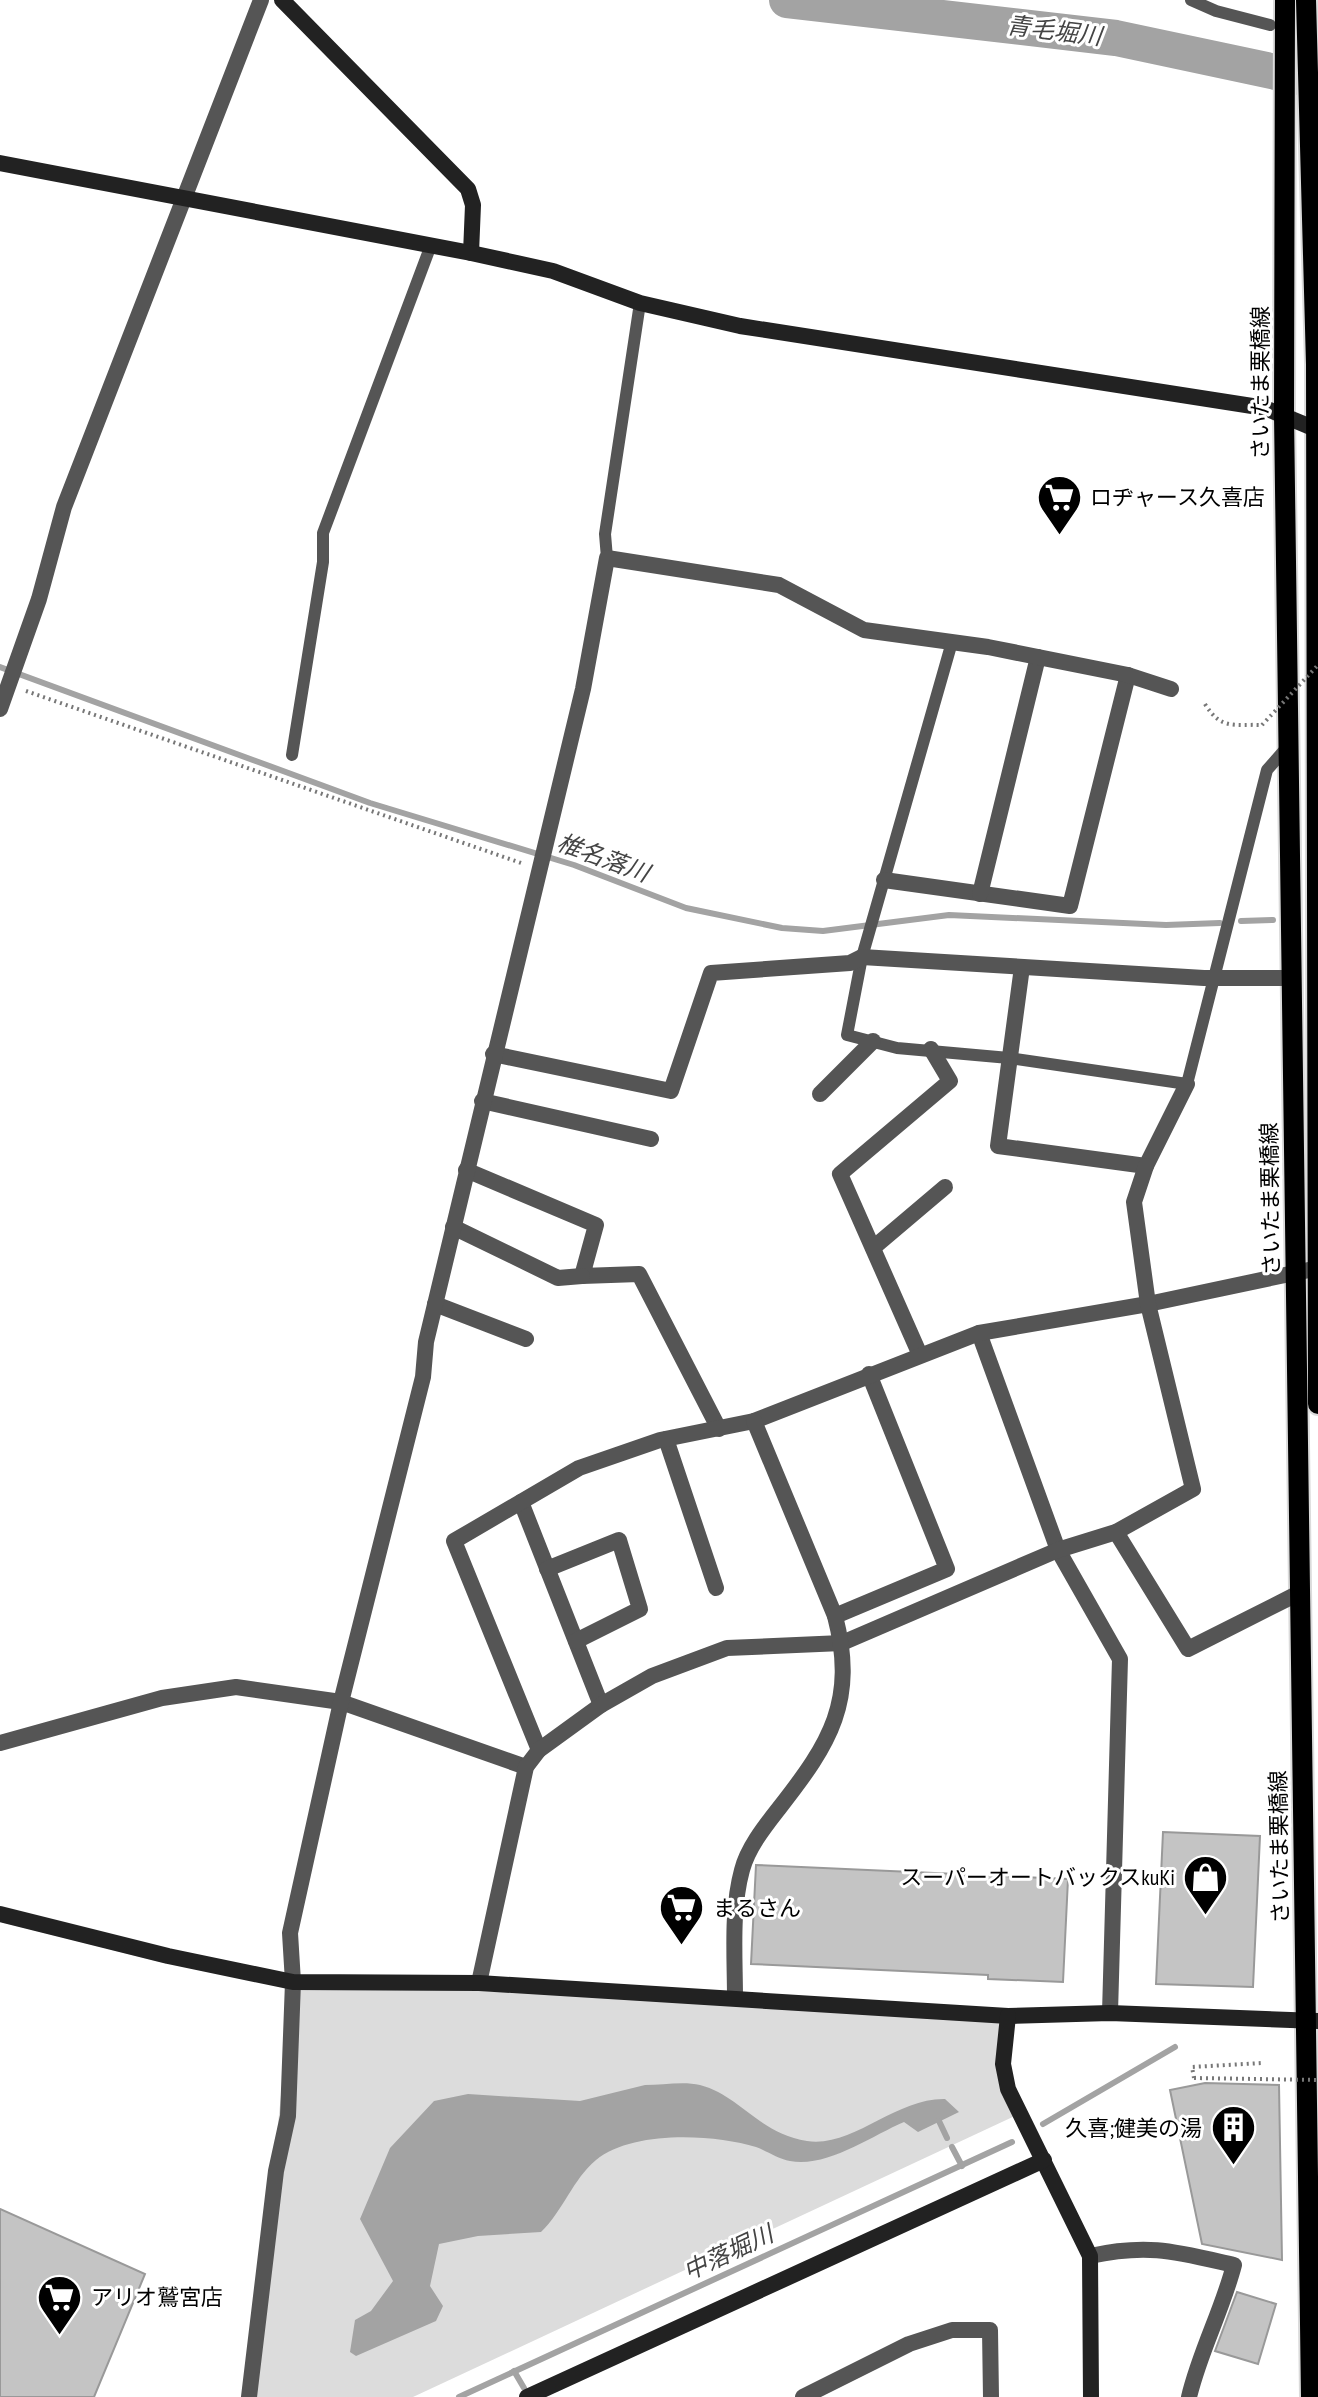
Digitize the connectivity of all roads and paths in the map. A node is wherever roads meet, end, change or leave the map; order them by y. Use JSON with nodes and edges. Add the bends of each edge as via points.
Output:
{"nodes":[{"id":1,"x":261,"y":0,"type":"edge"},
{"id":2,"x":282,"y":0,"type":"edge"},
{"id":3,"x":1191,"y":0,"type":"edge"},
{"id":4,"x":1285,"y":0,"type":"edge"},
{"id":5,"x":1306,"y":0,"type":"edge"},
{"id":6,"x":1277,"y":28,"type":"junction"},
{"id":7,"x":0,"y":163,"type":"edge"},
{"id":8,"x":184,"y":201,"type":"junction"},
{"id":9,"x":431,"y":245,"type":"junction"},
{"id":10,"x":471,"y":253,"type":"junction"},
{"id":11,"x":640,"y":303,"type":"junction"},
{"id":12,"x":1284,"y":415,"type":"junction"},
{"id":13,"x":1317,"y":429,"type":"edge"},
{"id":14,"x":607,"y":558,"type":"junction"},
{"id":15,"x":952,"y":642,"type":"junction"},
{"id":16,"x":1038,"y":657,"type":"junction"},
{"id":17,"x":1318,"y":665,"type":"edge"},
{"id":18,"x":1128,"y":675,"type":"junction"},
{"id":19,"x":4,"y":683,"type":"edge"},
{"id":20,"x":1171,"y":689,"type":"dead end"},
{"id":21,"x":1205,"y":704,"type":"dead end"},
{"id":22,"x":0,"y":709,"type":"edge"},
{"id":23,"x":1289,"y":745,"type":"junction"},
{"id":24,"x":292,"y":755,"type":"dead end"},
{"id":25,"x":537,"y":869,"type":"junction"},
{"id":26,"x":884,"y":880,"type":"junction"},
{"id":27,"x":980,"y":894,"type":"junction"},
{"id":28,"x":862,"y":957,"type":"junction"},
{"id":29,"x":1022,"y":967,"type":"junction"},
{"id":30,"x":1214,"y":978,"type":"junction"},
{"id":31,"x":1292,"y":978,"type":"junction"},
{"id":32,"x":873,"y":1041,"type":"junction"},
{"id":33,"x":931,"y":1049,"type":"junction"},
{"id":34,"x":493,"y":1054,"type":"junction"},
{"id":35,"x":1009,"y":1058,"type":"junction"},
{"id":36,"x":1187,"y":1084,"type":"junction"},
{"id":37,"x":820,"y":1094,"type":"dead end"},
{"id":38,"x":482,"y":1101,"type":"junction"},
{"id":39,"x":651,"y":1139,"type":"dead end"},
{"id":40,"x":1146,"y":1166,"type":"junction"},
{"id":41,"x":466,"y":1170,"type":"junction"},
{"id":42,"x":945,"y":1187,"type":"dead end"},
{"id":43,"x":453,"y":1227,"type":"junction"},
{"id":44,"x":873,"y":1248,"type":"junction"},
{"id":45,"x":1317,"y":1269,"type":"edge"},
{"id":46,"x":1295,"y":1275,"type":"junction"},
{"id":47,"x":582,"y":1276,"type":"junction"},
{"id":48,"x":435,"y":1304,"type":"junction"},
{"id":49,"x":1148,"y":1304,"type":"junction"},
{"id":50,"x":979,"y":1333,"type":"junction"},
{"id":51,"x":526,"y":1339,"type":"dead end"},
{"id":52,"x":920,"y":1355,"type":"junction"},
{"id":53,"x":869,"y":1374,"type":"junction"},
{"id":54,"x":1318,"y":1404,"type":"edge"},
{"id":55,"x":754,"y":1421,"type":"junction"},
{"id":56,"x":719,"y":1429,"type":"junction"},
{"id":57,"x":666,"y":1439,"type":"junction"},
{"id":58,"x":521,"y":1502,"type":"junction"},
{"id":59,"x":1116,"y":1532,"type":"junction"},
{"id":60,"x":1058,"y":1550,"type":"junction"},
{"id":61,"x":547,"y":1569,"type":"junction"},
{"id":62,"x":716,"y":1588,"type":"dead end"},
{"id":63,"x":1299,"y":1593,"type":"junction"},
{"id":64,"x":835,"y":1616,"type":"junction"},
{"id":65,"x":576,"y":1641,"type":"junction"},
{"id":66,"x":842,"y":1643,"type":"junction"},
{"id":67,"x":341,"y":1702,"type":"junction"},
{"id":68,"x":601,"y":1705,"type":"junction"},
{"id":69,"x":0,"y":1743,"type":"edge"},
{"id":70,"x":539,"y":1750,"type":"junction"},
{"id":71,"x":526,"y":1767,"type":"junction"},
{"id":72,"x":0,"y":1914,"type":"edge"},
{"id":73,"x":293,"y":1982,"type":"junction"},
{"id":74,"x":479,"y":1983,"type":"junction"},
{"id":75,"x":735,"y":1998,"type":"junction"},
{"id":76,"x":1110,"y":2013,"type":"junction"},
{"id":77,"x":1008,"y":2016,"type":"junction"},
{"id":78,"x":1312,"y":2021,"type":"edge"},
{"id":79,"x":1262,"y":2063,"type":"dead end"},
{"id":80,"x":1318,"y":2080,"type":"edge"},
{"id":81,"x":1044,"y":2160,"type":"junction"},
{"id":82,"x":1090,"y":2256,"type":"junction"},
{"id":83,"x":538,"y":2395,"type":"edge"},
{"id":84,"x":249,"y":2397,"type":"edge"},
{"id":85,"x":803,"y":2397,"type":"edge"},
{"id":86,"x":991,"y":2397,"type":"edge"},
{"id":87,"x":1091,"y":2397,"type":"edge"},
{"id":88,"x":1189,"y":2397,"type":"edge"},
{"id":89,"x":1311,"y":2397,"type":"edge"}],
"edges":[{"from":1,"to":8,"type":"street"},
{"from":2,"to":10,"type":"street","via":[[468,189],[473,205]]},
{"from":3,"to":6,"type":"lane"},
{"from":4,"to":6,"type":"main road","name":"さいたま栗橋線"},
{"from":5,"to":13,"type":"main road","name":"さいたま栗橋線"},
{"from":6,"to":12,"type":"main road","name":"さいたま栗橋線","via":[[1286,126]]},
{"from":7,"to":8,"type":"street"},
{"from":8,"to":9,"type":"street"},
{"from":8,"to":19,"type":"street","via":[[64,507],[39,599]]},
{"from":9,"to":10,"type":"street"},
{"from":9,"to":24,"type":"lane","via":[[323,533],[323,562]]},
{"from":10,"to":11,"type":"street","via":[[553,271]]},
{"from":11,"to":12,"type":"street","via":[[740,326]]},
{"from":11,"to":14,"type":"lane","via":[[605,534]]},
{"from":12,"to":13,"type":"street"},
{"from":12,"to":23,"type":"main road","name":"さいたま栗橋線"},
{"from":13,"to":45,"type":"main road","name":"さいたま栗橋線"},
{"from":14,"to":15,"type":"street","via":[[779,585],[864,630]]},
{"from":14,"to":25,"type":"street","via":[[583,689]]},
{"from":15,"to":16,"type":"street"},
{"from":15,"to":26,"type":"lane"},
{"from":16,"to":18,"type":"street"},
{"from":16,"to":27,"type":"street"},
{"from":17,"to":21,"type":"path","bridge":true,"via":[[1262,725],[1223,723]]},
{"from":18,"to":20,"type":"street"},
{"from":18,"to":27,"type":"street","via":[[1070,906]]},
{"from":19,"to":22,"type":"street"},
{"from":19,"to":25,"type":"path"},
{"from":23,"to":30,"type":"lane","via":[[1267,770]]},
{"from":23,"to":31,"type":"main road","name":"さいたま栗橋線"},
{"from":25,"to":34,"type":"street"},
{"from":26,"to":27,"type":"street"},
{"from":26,"to":28,"type":"lane"},
{"from":28,"to":29,"type":"street"},
{"from":28,"to":32,"type":"lane","via":[[847,1035]]},
{"from":28,"to":34,"type":"street","via":[[850,963],[711,973],[671,1091]]},
{"from":29,"to":30,"type":"street"},
{"from":29,"to":35,"type":"street"},
{"from":30,"to":31,"type":"street"},
{"from":30,"to":36,"type":"lane"},
{"from":31,"to":46,"type":"main road","name":"さいたま栗橋線"},
{"from":32,"to":33,"type":"lane"},
{"from":32,"to":37,"type":"street"},
{"from":33,"to":35,"type":"lane"},
{"from":33,"to":44,"type":"street","via":[[950,1081],[840,1174]]},
{"from":34,"to":38,"type":"street"},
{"from":35,"to":36,"type":"lane"},
{"from":35,"to":40,"type":"street","via":[[998,1146]]},
{"from":36,"to":40,"type":"street"},
{"from":38,"to":39,"type":"street"},
{"from":38,"to":41,"type":"street"},
{"from":40,"to":49,"type":"street","via":[[1134,1202]]},
{"from":41,"to":43,"type":"street"},
{"from":41,"to":47,"type":"street","via":[[596,1225]]},
{"from":42,"to":44,"type":"street"},
{"from":43,"to":47,"type":"street","via":[[558,1278]]},
{"from":43,"to":48,"type":"street"},
{"from":44,"to":52,"type":"street"},
{"from":45,"to":46,"type":"street"},
{"from":45,"to":54,"type":"main road","name":"さいたま栗橋線"},
{"from":46,"to":49,"type":"street"},
{"from":46,"to":63,"type":"main road","name":"さいたま栗橋線"},
{"from":47,"to":56,"type":"street","via":[[639,1274]]},
{"from":48,"to":51,"type":"street"},
{"from":48,"to":67,"type":"street","via":[[423,1377]]},
{"from":49,"to":50,"type":"street"},
{"from":49,"to":59,"type":"street","via":[[1193,1489]]},
{"from":50,"to":52,"type":"street"},
{"from":50,"to":60,"type":"street"},
{"from":52,"to":53,"type":"street"},
{"from":53,"to":55,"type":"street"},
{"from":53,"to":64,"type":"street","via":[[947,1569]]},
{"from":55,"to":56,"type":"street"},
{"from":55,"to":64,"type":"street"},
{"from":56,"to":57,"type":"street"},
{"from":57,"to":58,"type":"street","via":[[579,1468]]},
{"from":57,"to":62,"type":"street"},
{"from":58,"to":61,"type":"street"},
{"from":58,"to":70,"type":"street","via":[[454,1541]]},
{"from":59,"to":60,"type":"street"},
{"from":59,"to":63,"type":"street","via":[[1188,1649]]},
{"from":60,"to":66,"type":"street"},
{"from":60,"to":76,"type":"street","via":[[1120,1659]]},
{"from":61,"to":65,"type":"street"},
{"from":61,"to":65,"type":"street","via":[[619,1540],[640,1609]]},
{"from":63,"to":78,"type":"main road","name":"さいたま栗橋線"},
{"from":64,"to":66,"type":"street"},
{"from":65,"to":68,"type":"street"},
{"from":66,"to":68,"type":"street","via":[[727,1648],[652,1676]]},
{"from":66,"to":75,"type":"street","via":[[835,1722],[820,1756],[761,1833],[742,1868]]},
{"from":67,"to":69,"type":"street","via":[[236,1687],[162,1698]]},
{"from":67,"to":71,"type":"street"},
{"from":67,"to":73,"type":"street","via":[[290,1933]]},
{"from":68,"to":70,"type":"street"},
{"from":70,"to":71,"type":"street"},
{"from":71,"to":74,"type":"street"},
{"from":72,"to":73,"type":"street"},
{"from":73,"to":74,"type":"street"},
{"from":73,"to":84,"type":"street","via":[[288,2116],[276,2171]]},
{"from":74,"to":75,"type":"street"},
{"from":75,"to":77,"type":"street"},
{"from":76,"to":77,"type":"street"},
{"from":76,"to":78,"type":"street"},
{"from":77,"to":81,"type":"street","via":[[1003,2064],[1008,2089]]},
{"from":78,"to":89,"type":"main road","name":"さいたま栗橋線"},
{"from":79,"to":80,"type":"path","bridge":true,"via":[[1192,2067],[1194,2078]]},
{"from":81,"to":82,"type":"street"},
{"from":81,"to":83,"type":"street"},
{"from":82,"to":87,"type":"street"},
{"from":82,"to":88,"type":"street","via":[[1128,2247],[1159,2248],[1234,2265],[1221,2313],[1200,2352]]},
{"from":85,"to":86,"type":"street","via":[[909,2344],[952,2330],[990,2330]]}]}
